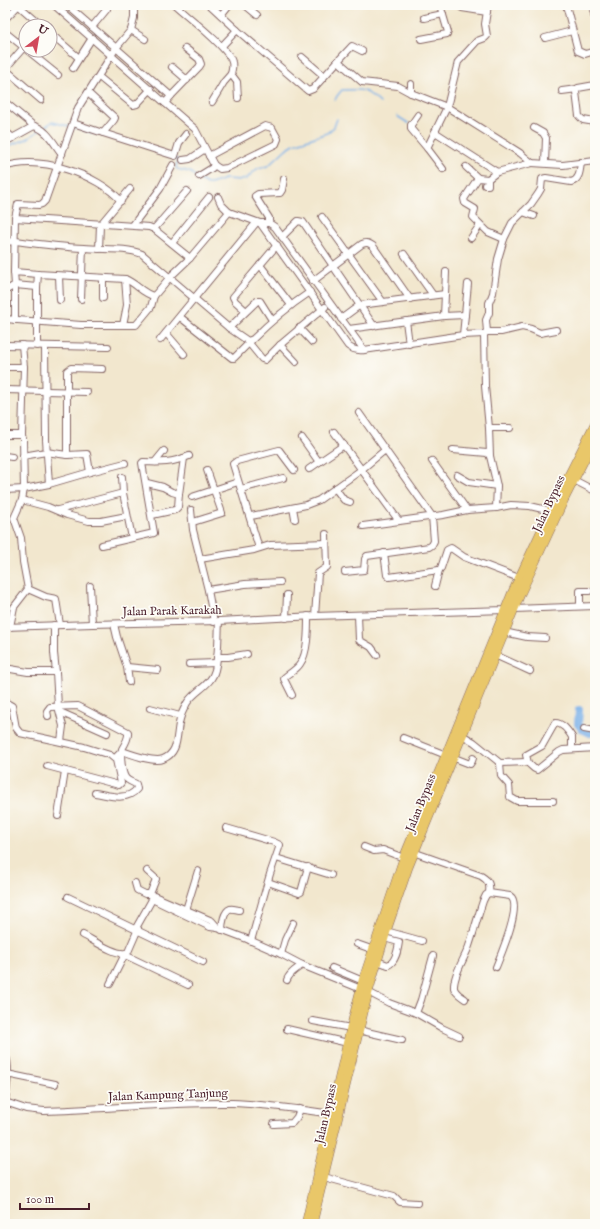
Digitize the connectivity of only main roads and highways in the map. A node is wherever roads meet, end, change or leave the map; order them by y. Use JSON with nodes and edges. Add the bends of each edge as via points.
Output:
{"nodes":[{"id":1,"x":595,"y":424,"type":"edge"},
{"id":2,"x":595,"y":438,"type":"edge"},
{"id":3,"x":509,"y":610,"type":"junction"},
{"id":4,"x":449,"y":756,"type":"junction"},
{"id":5,"x":436,"y":787,"type":"junction"},
{"id":6,"x":364,"y":988,"type":"junction"},
{"id":7,"x":355,"y":1029,"type":"junction"},
{"id":8,"x":306,"y":1224,"type":"edge"},
{"id":9,"x":312,"y":1224,"type":"edge"}],
"edges":[{"from":1,"to":3,"type":"highway","name":"Jalan Bypass","via":[[520,578]]},
{"from":2,"to":3,"type":"highway","name":"Jalan Bypass"},
{"from":3,"to":4,"type":"highway"},
{"from":3,"to":4,"type":"highway","name":"Jalan Bypass","via":[[495,656],[462,735]]},
{"from":4,"to":5,"type":"highway"},
{"from":5,"to":6,"type":"highway","name":"Jalan Bypass","via":[[377,961]]},
{"from":5,"to":6,"type":"highway","via":[[404,858]]},
{"from":6,"to":7,"type":"highway"},
{"from":7,"to":8,"type":"highway","via":[[348,1043]]},
{"from":7,"to":9,"type":"highway","name":"Jalan Bypass"}]}
